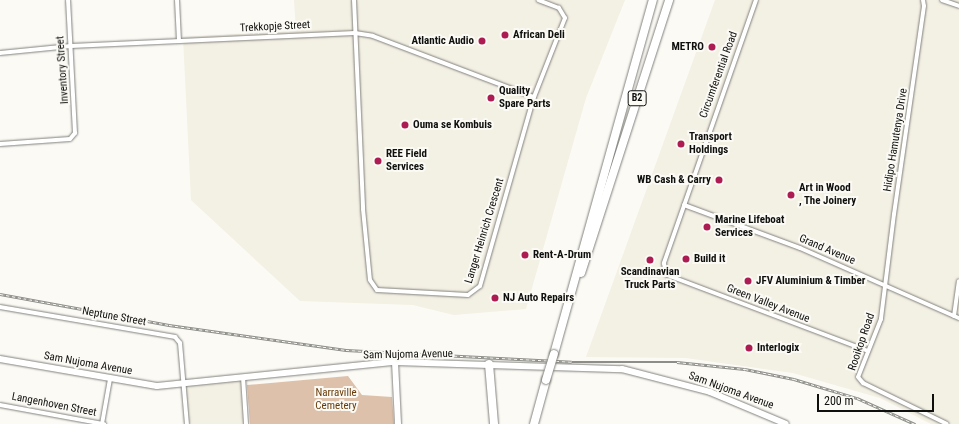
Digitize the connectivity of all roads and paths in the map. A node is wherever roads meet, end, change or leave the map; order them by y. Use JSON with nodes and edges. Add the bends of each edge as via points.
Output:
{"nodes":[{"id":1,"x":68,"y":0,"type":"edge"},
{"id":2,"x":177,"y":0,"type":"edge"},
{"id":3,"x":354,"y":0,"type":"edge"},
{"id":4,"x":538,"y":0,"type":"edge"},
{"id":5,"x":653,"y":0,"type":"edge"},
{"id":6,"x":669,"y":0,"type":"edge"},
{"id":7,"x":756,"y":0,"type":"edge"},
{"id":8,"x":923,"y":0,"type":"edge"},
{"id":9,"x":942,"y":0,"type":"edge"},
{"id":10,"x":959,"y":6,"type":"edge"},
{"id":11,"x":355,"y":33,"type":"junction"},
{"id":12,"x":179,"y":41,"type":"junction"},
{"id":13,"x":71,"y":46,"type":"junction"},
{"id":14,"x":0,"y":51,"type":"edge"},
{"id":15,"x":534,"y":97,"type":"junction"},
{"id":16,"x":0,"y":144,"type":"edge"},
{"id":17,"x":684,"y":205,"type":"junction"},
{"id":18,"x":665,"y":270,"type":"joint"},
{"id":19,"x":959,"y":281,"type":"edge"},
{"id":20,"x":885,"y":284,"type":"junction"},
{"id":21,"x":567,"y":305,"type":"junction"},
{"id":22,"x":0,"y":307,"type":"edge"},
{"id":23,"x":954,"y":316,"type":"junction"},
{"id":24,"x":959,"y":318,"type":"edge"},
{"id":25,"x":868,"y":351,"type":"junction"},
{"id":26,"x":0,"y":359,"type":"edge"},
{"id":27,"x":395,"y":362,"type":"junction"},
{"id":28,"x":489,"y":364,"type":"junction"},
{"id":29,"x":243,"y":377,"type":"junction"},
{"id":30,"x":110,"y":379,"type":"junction"},
{"id":31,"x":183,"y":385,"type":"junction"},
{"id":32,"x":0,"y":405,"type":"edge"},
{"id":33,"x":103,"y":424,"type":"edge"},
{"id":34,"x":187,"y":424,"type":"edge"},
{"id":35,"x":246,"y":424,"type":"edge"},
{"id":36,"x":398,"y":424,"type":"edge"},
{"id":37,"x":494,"y":424,"type":"edge"},
{"id":38,"x":534,"y":424,"type":"edge"},
{"id":39,"x":786,"y":424,"type":"edge"},
{"id":40,"x":946,"y":424,"type":"edge"}],
"edges":[{"from":1,"to":13,"type":"street","name":"Inventory Street"},
{"from":2,"to":12,"type":"street"},
{"from":3,"to":11,"type":"street","name":"Langer Heinrich Crescent"},
{"from":4,"to":15,"type":"street","name":"Langer Heinrich Crescent","via":[[559,8],[564,18]]},
{"from":5,"to":21,"type":"highway","number":"B2"},
{"from":6,"to":21,"type":"highway","number":"B2","via":[[578,281]]},
{"from":7,"to":17,"type":"street","name":"Circumferential Road"},
{"from":8,"to":20,"type":"street","name":"Hidipo Hamutenya Drive"},
{"from":9,"to":10,"type":"street"},
{"from":11,"to":12,"type":"street","name":"Trekkopje Street"},
{"from":11,"to":15,"type":"street","name":"Trekkopje Street","via":[[373,36]]},
{"from":11,"to":15,"type":"street","name":"Langer Heinrich Crescent","via":[[363,209],[370,280],[377,290],[468,295],[480,286]]},
{"from":12,"to":13,"type":"street","name":"Trekkopje Street"},
{"from":13,"to":14,"type":"street","name":"Trekkopje Street"},
{"from":13,"to":16,"type":"street","name":"Inventory Street","via":[[76,129],[72,138]]},
{"from":17,"to":18,"type":"street","name":"Circumferential Road","via":[[664,263]]},
{"from":17,"to":20,"type":"street","name":"Grand Avenue","via":[[800,248]]},
{"from":18,"to":25,"type":"street","name":"Green Valley Avenue","via":[[667,275]]},
{"from":19,"to":23,"type":"street"},
{"from":20,"to":23,"type":"street","name":"Grand Avenue"},
{"from":20,"to":25,"type":"street","name":"Rooikop Road","via":[[881,320]]},
{"from":21,"to":38,"type":"highway","number":"B2","bridge":true},
{"from":22,"to":31,"type":"street","name":"Neptune Street","via":[[175,336],[180,343]]},
{"from":23,"to":24,"type":"street","name":"Grand Avenue"},
{"from":25,"to":40,"type":"street","name":"Rooikop Road","via":[[858,371],[858,377],[863,383]]},
{"from":26,"to":30,"type":"street","name":"Sam Nujoma Avenue"},
{"from":27,"to":28,"type":"street","name":"Sam Nujoma Avenue"},
{"from":27,"to":29,"type":"street","name":"Sam Nujoma Avenue"},
{"from":27,"to":36,"type":"street"},
{"from":28,"to":37,"type":"highway"},
{"from":28,"to":39,"type":"street","name":"Sam Nujoma Avenue","via":[[627,370],[710,392]]},
{"from":29,"to":31,"type":"street","name":"Sam Nujoma Avenue"},
{"from":29,"to":35,"type":"street"},
{"from":30,"to":31,"type":"street","name":"Sam Nujoma Avenue","via":[[157,386]]},
{"from":30,"to":33,"type":"street"},
{"from":31,"to":34,"type":"street","name":"Neptune Street"},
{"from":32,"to":33,"type":"street","name":"Langenhoven Street"}]}
